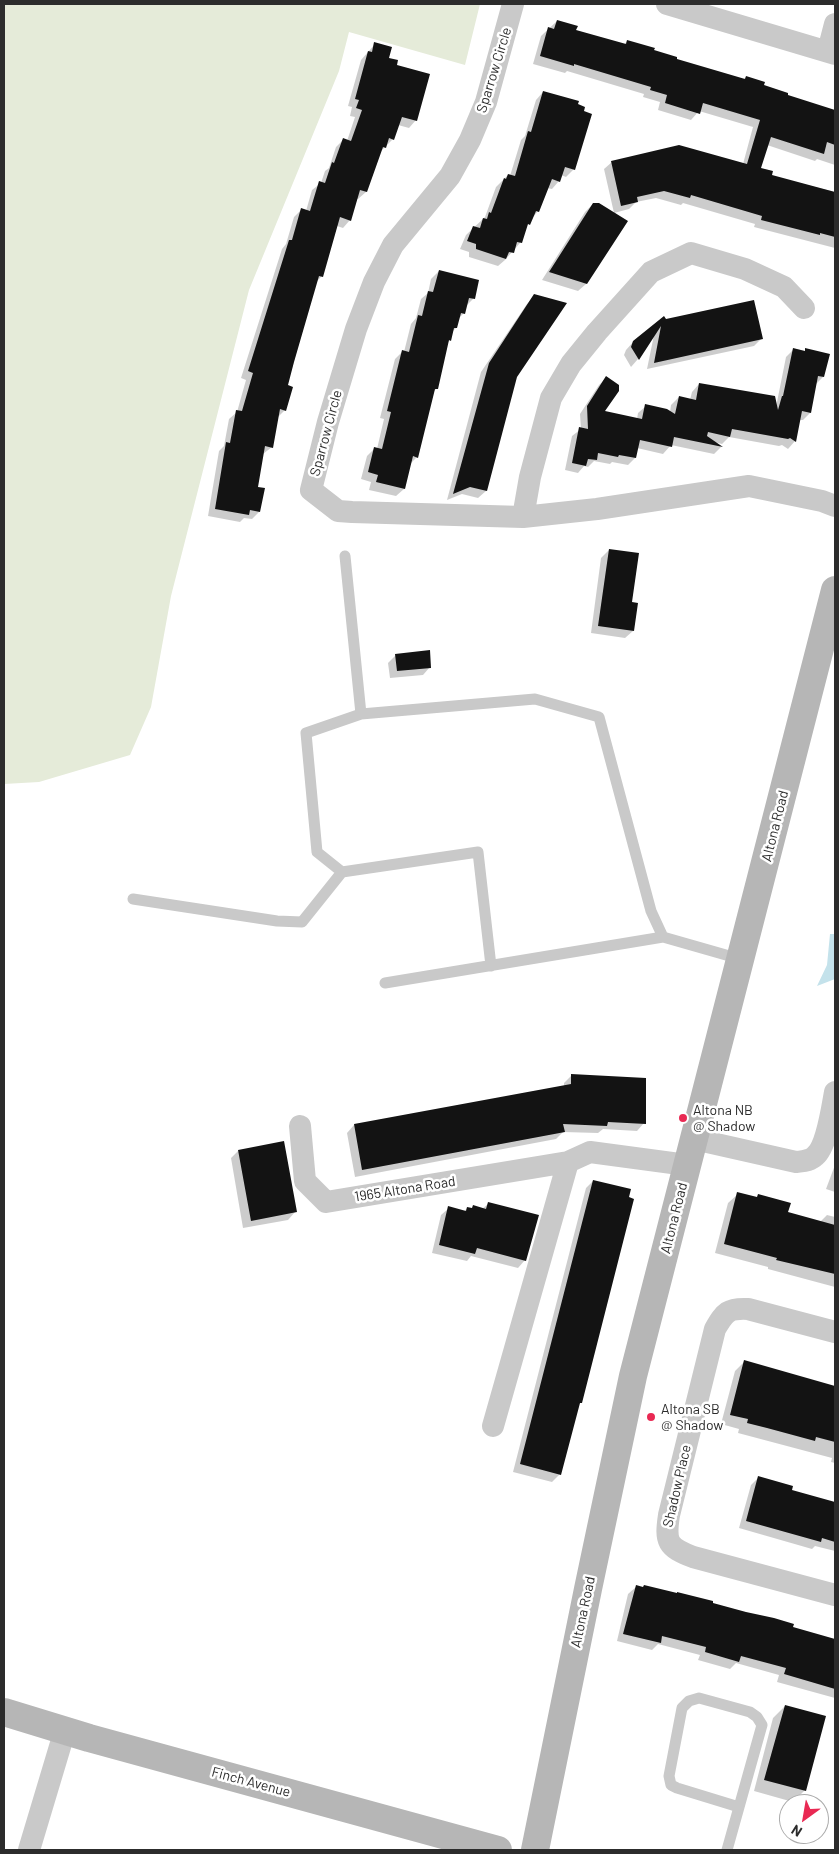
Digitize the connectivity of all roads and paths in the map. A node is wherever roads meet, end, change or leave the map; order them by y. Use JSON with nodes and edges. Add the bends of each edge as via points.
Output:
{"nodes":[{"id":1,"x":514,"y":4,"type":"edge"},
{"id":2,"x":667,"y":4,"type":"edge"},
{"id":3,"x":835,"y":24,"type":"edge"},
{"id":4,"x":832,"y":52,"type":"edge"},
{"id":5,"x":804,"y":308,"type":"dead end"},
{"id":6,"x":835,"y":506,"type":"edge"},
{"id":7,"x":523,"y":517,"type":"junction"},
{"id":8,"x":345,"y":556,"type":"dead end"},
{"id":9,"x":835,"y":590,"type":"edge"},
{"id":10,"x":361,"y":714,"type":"junction"},
{"id":11,"x":342,"y":872,"type":"junction"},
{"id":12,"x":133,"y":899,"type":"dead end"},
{"id":13,"x":663,"y":937,"type":"junction"},
{"id":14,"x":740,"y":959,"type":"junction"},
{"id":15,"x":491,"y":966,"type":"junction"},
{"id":16,"x":385,"y":983,"type":"dead end"},
{"id":17,"x":835,"y":1092,"type":"edge"},
{"id":18,"x":832,"y":1121,"type":"edge"},
{"id":19,"x":300,"y":1126,"type":"dead end"},
{"id":20,"x":694,"y":1139,"type":"junction"},
{"id":21,"x":568,"y":1162,"type":"junction"},
{"id":22,"x":688,"y":1165,"type":"junction"},
{"id":23,"x":835,"y":1332,"type":"edge"},
{"id":24,"x":493,"y":1426,"type":"dead end"},
{"id":25,"x":835,"y":1595,"type":"edge"},
{"id":26,"x":4,"y":1712,"type":"edge"},
{"id":27,"x":65,"y":1730,"type":"junction"},
{"id":28,"x":739,"y":1807,"type":"junction"},
{"id":29,"x":29,"y":1850,"type":"edge"},
{"id":30,"x":498,"y":1850,"type":"edge"},
{"id":31,"x":535,"y":1850,"type":"edge"},
{"id":32,"x":728,"y":1850,"type":"edge"}],
"edges":[{"from":1,"to":7,"type":"street","name":"Sparrow Circle","via":[[486,102],[470,140],[450,176],[393,245],[374,282],[356,329],[311,490],[338,511]]},
{"from":2,"to":4,"type":"street"},
{"from":3,"to":4,"type":"street"},
{"from":5,"to":7,"type":"street","via":[[784,287],[745,269],[691,253],[651,272],[571,364],[551,398]]},
{"from":6,"to":7,"type":"street","name":"Sparrow Circle","via":[[749,486]]},
{"from":8,"to":10,"type":"lane"},
{"from":9,"to":14,"type":"main road","name":"Altona Road"},
{"from":10,"to":11,"type":"lane","via":[[306,733],[317,852]]},
{"from":10,"to":13,"type":"lane","via":[[535,700],[599,717],[651,911]]},
{"from":11,"to":12,"type":"lane","via":[[302,922]]},
{"from":11,"to":15,"type":"lane","via":[[478,852]]},
{"from":13,"to":14,"type":"lane"},
{"from":13,"to":15,"type":"lane"},
{"from":14,"to":20,"type":"main road","name":"Altona Road"},
{"from":15,"to":16,"type":"lane"},
{"from":17,"to":18,"type":"street"},
{"from":18,"to":20,"type":"street","via":[[821,1150],[806,1161],[796,1162]]},
{"from":19,"to":21,"type":"street","name":"1965 Altona Road","via":[[305,1181],[326,1202]]},
{"from":20,"to":22,"type":"main road","name":"Altona Road"},
{"from":21,"to":22,"type":"street","name":"1965 Altona Road","via":[[590,1152]]},
{"from":21,"to":24,"type":"street"},
{"from":22,"to":31,"type":"main road","name":"Altona Road","via":[[633,1376]]},
{"from":23,"to":25,"type":"street","name":"Shadow Place","via":[[748,1308],[734,1308],[724,1315],[715,1329],[666,1534],[675,1550]]},
{"from":26,"to":27,"type":"main road","name":"Finch Avenue"},
{"from":27,"to":29,"type":"street"},
{"from":27,"to":30,"type":"main road","name":"Finch Avenue"},
{"from":28,"to":28,"type":"lane","via":[[671,1785],[669,1776],[682,1708],[689,1701],[699,1698],[750,1712],[762,1725]]},
{"from":28,"to":32,"type":"lane"}]}
